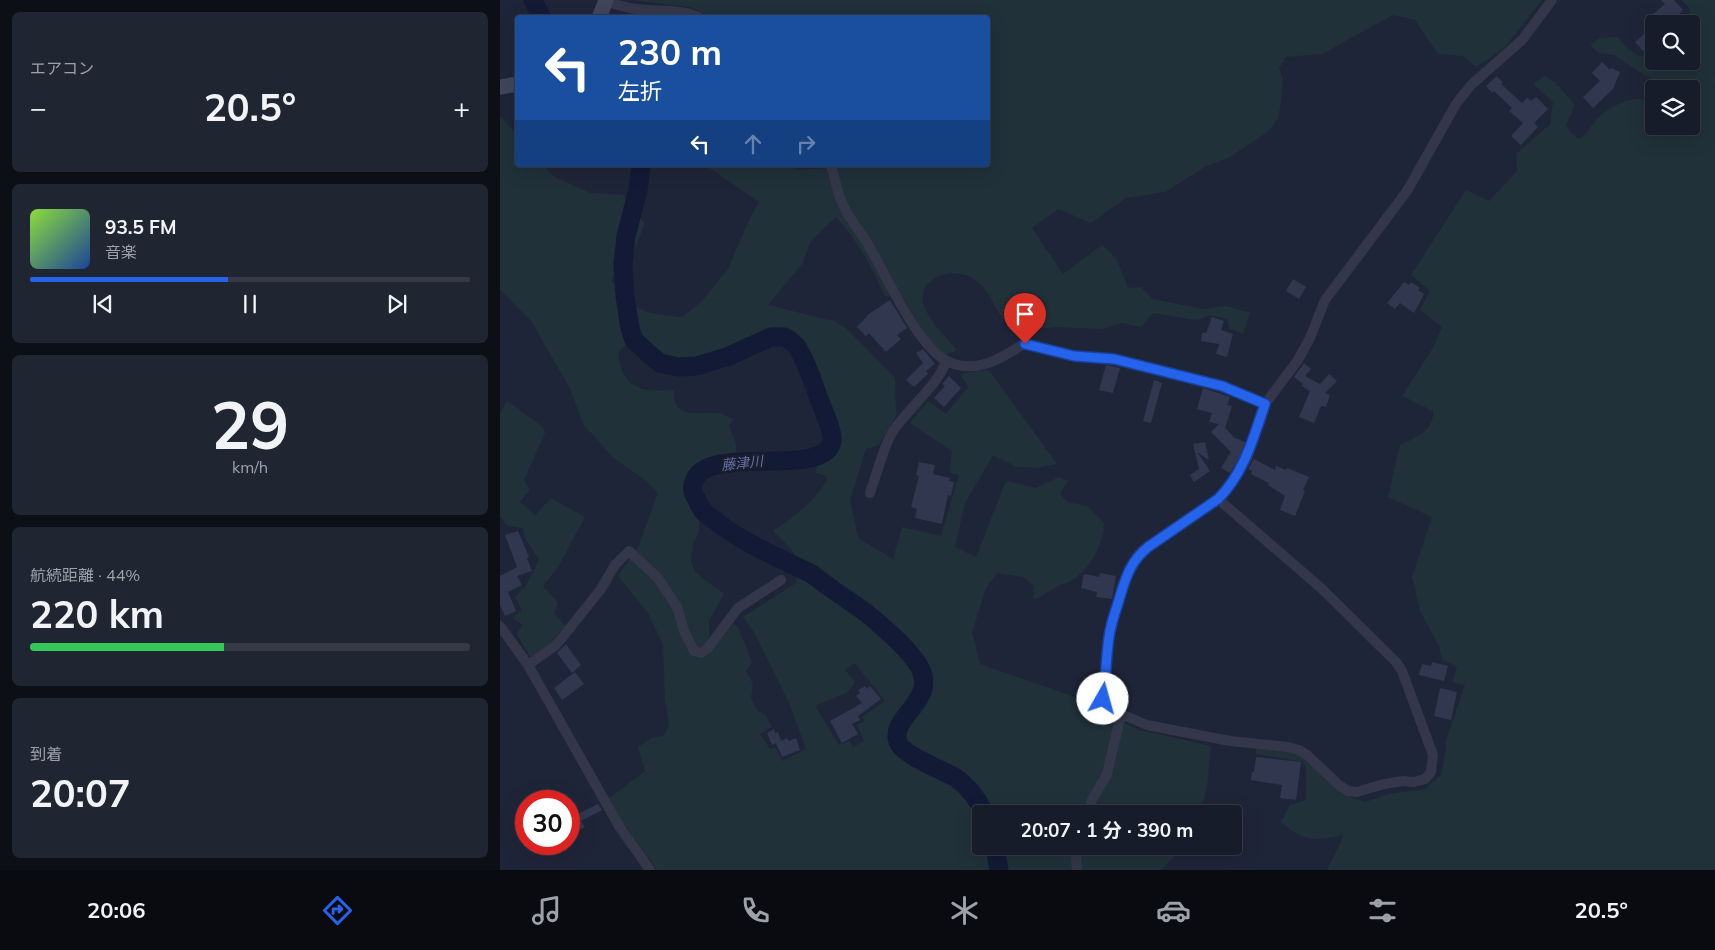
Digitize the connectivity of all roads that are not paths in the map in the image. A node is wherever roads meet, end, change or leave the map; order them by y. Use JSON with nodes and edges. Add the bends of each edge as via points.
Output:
{"nodes":[{"id":1,"x":606,"y":0,"type":"edge"},
{"id":2,"x":1552,"y":0,"type":"edge"},
{"id":3,"x":600,"y":15,"type":"edge"},
{"id":4,"x":695,"y":15,"type":"edge"},
{"id":5,"x":515,"y":84,"type":"edge"},
{"id":6,"x":500,"y":87,"type":"edge"},
{"id":7,"x":832,"y":167,"type":"edge"},
{"id":8,"x":946,"y":361,"type":"junction"},
{"id":9,"x":1265,"y":404,"type":"junction"},
{"id":10,"x":870,"y":493,"type":"dead end"},
{"id":11,"x":1218,"y":499,"type":"junction"},
{"id":12,"x":781,"y":580,"type":"dead end"},
{"id":13,"x":500,"y":626,"type":"edge"},
{"id":14,"x":528,"y":664,"type":"junction"},
{"id":15,"x":1121,"y":714,"type":"junction"},
{"id":16,"x":1091,"y":805,"type":"edge"},
{"id":17,"x":1077,"y":855,"type":"edge"},
{"id":18,"x":650,"y":870,"type":"edge"},
{"id":19,"x":1077,"y":870,"type":"edge"}],
"edges":[{"from":1,"to":3,"type":"main road"},
{"from":1,"to":4,"type":"street","via":[[634,9]]},
{"from":2,"to":9,"type":"street","via":[[1522,40],[1471,85],[1456,104],[1407,191],[1325,300],[1298,360]]},
{"from":5,"to":6,"type":"main road"},
{"from":7,"to":8,"type":"street","via":[[843,207],[868,244],[908,316]]},
{"from":8,"to":9,"type":"street","via":[[981,366],[1000,360],[1025,344],[1074,356],[1114,359],[1222,386]]},
{"from":8,"to":10,"type":"street","via":[[943,371],[891,434]]},
{"from":9,"to":11,"type":"street","via":[[1248,456]]},
{"from":11,"to":15,"type":"street","via":[[1139,554],[1126,576],[1109,638],[1103,699]]},
{"from":11,"to":15,"type":"street","via":[[1321,588],[1396,662],[1433,755],[1431,772],[1425,779],[1414,782],[1402,781],[1357,792],[1348,791],[1299,750],[1147,725]]},
{"from":12,"to":14,"type":"street","via":[[738,608],[701,653],[694,651],[677,607],[658,578],[629,551],[555,646]]},
{"from":13,"to":14,"type":"street"},
{"from":14,"to":18,"type":"street","via":[[619,826]]},
{"from":15,"to":16,"type":"street","via":[[1107,774]]},
{"from":17,"to":19,"type":"street"}]}
